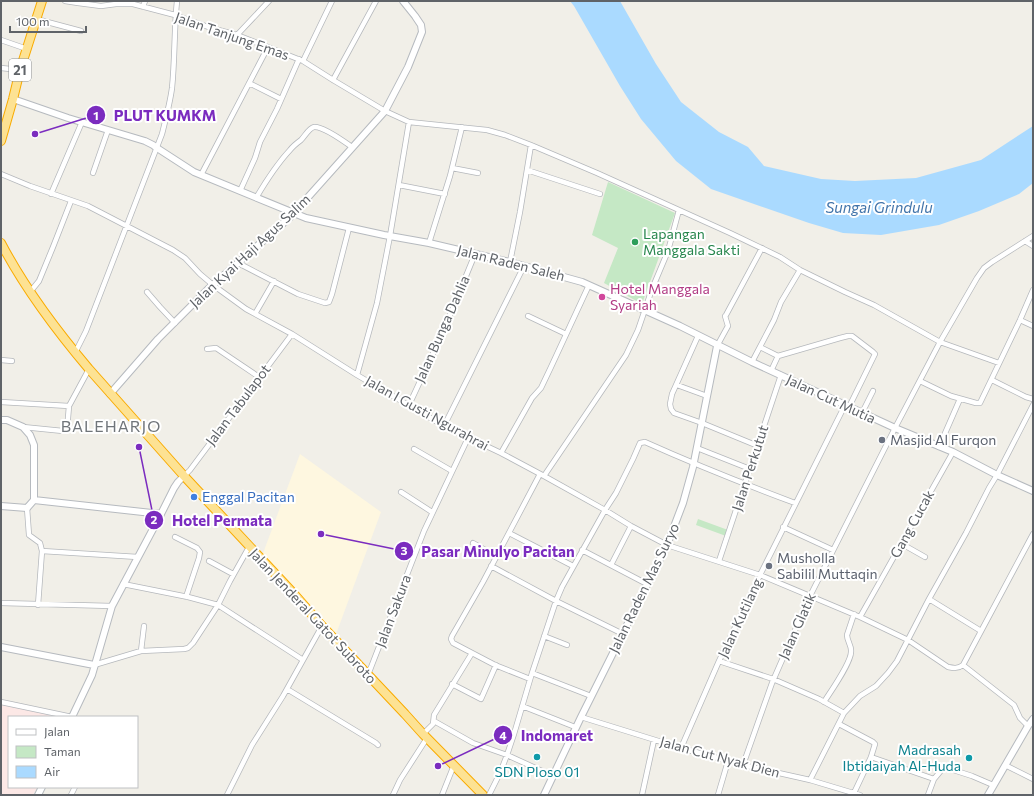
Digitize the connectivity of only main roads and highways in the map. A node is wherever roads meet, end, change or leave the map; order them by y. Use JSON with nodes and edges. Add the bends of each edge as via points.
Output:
{"nodes":[{"id":1,"x":42,"y":1,"type":"edge"},
{"id":2,"x":1,"y":141,"type":"edge"},
{"id":3,"x":1,"y":243,"type":"edge"},
{"id":4,"x":483,"y":795,"type":"edge"}],
"edges":[{"from":1,"to":2,"type":"highway","number":"21"},
{"from":3,"to":4,"type":"highway","name":"Jalan Jenderal Gatot Subroto","via":[[30,292],[89,370],[405,714],[451,772]]}]}
